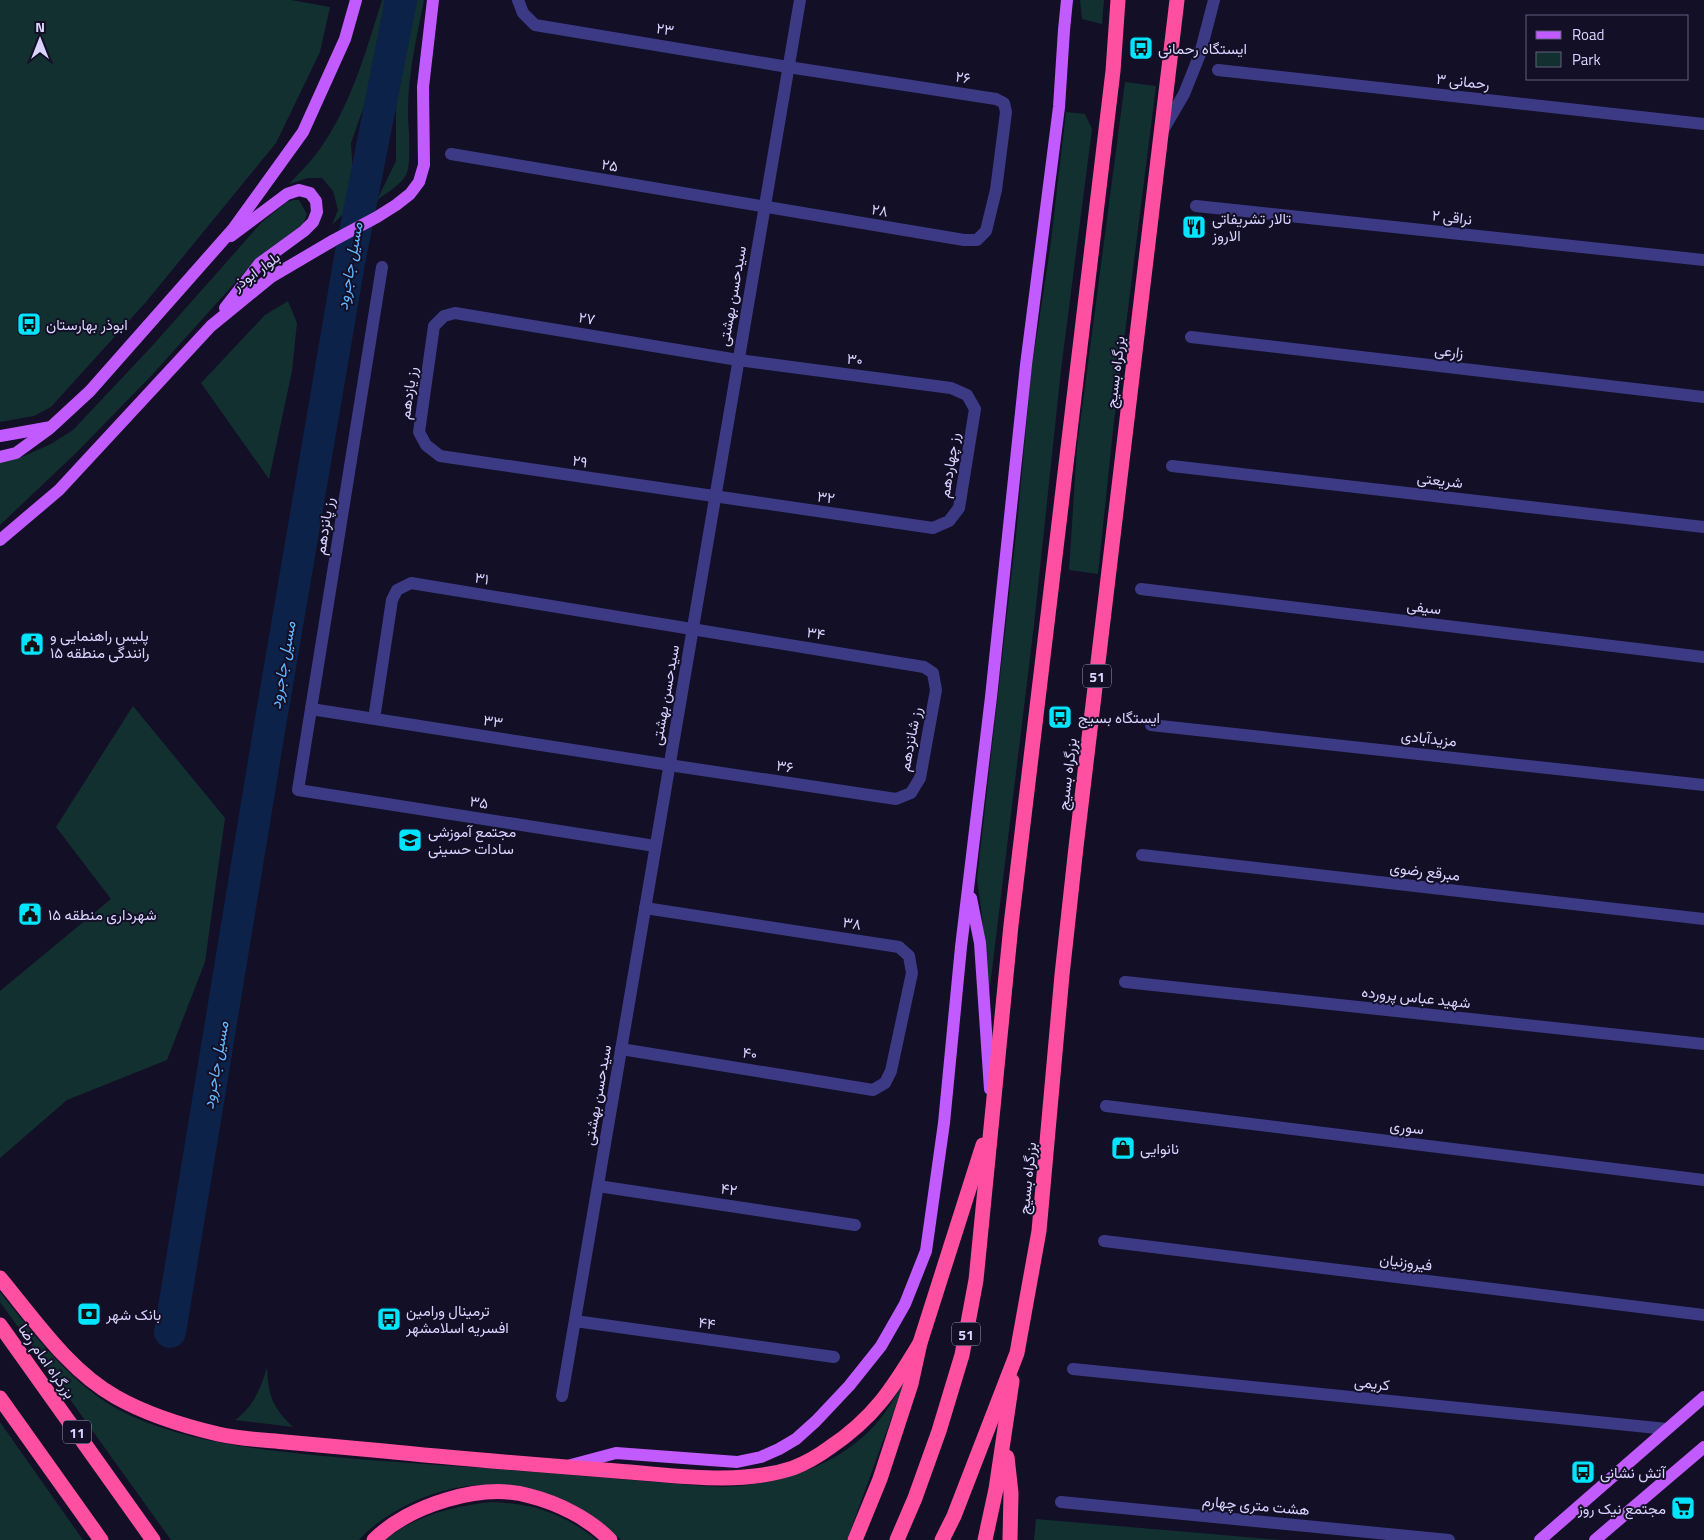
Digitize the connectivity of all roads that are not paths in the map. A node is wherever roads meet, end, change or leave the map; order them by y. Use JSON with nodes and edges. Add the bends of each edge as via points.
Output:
{"nodes":[{"id":1,"x":356,"y":0,"type":"edge"},
{"id":2,"x":433,"y":0,"type":"edge"},
{"id":3,"x":518,"y":0,"type":"edge"},
{"id":4,"x":800,"y":0,"type":"edge"},
{"id":5,"x":1067,"y":0,"type":"edge"},
{"id":6,"x":1118,"y":0,"type":"edge"},
{"id":7,"x":1177,"y":0,"type":"edge"},
{"id":8,"x":1214,"y":0,"type":"edge"},
{"id":9,"x":788,"y":66,"type":"junction"},
{"id":10,"x":1218,"y":70,"type":"dead end"},
{"id":11,"x":1704,"y":124,"type":"edge"},
{"id":12,"x":1162,"y":132,"type":"junction"},
{"id":13,"x":451,"y":154,"type":"dead end"},
{"id":14,"x":1196,"y":206,"type":"dead end"},
{"id":15,"x":764,"y":207,"type":"junction"},
{"id":16,"x":986,"y":231,"type":"joint"},
{"id":17,"x":218,"y":245,"type":"junction"},
{"id":18,"x":1704,"y":260,"type":"edge"},
{"id":19,"x":382,"y":266,"type":"dead end"},
{"id":20,"x":211,"y":326,"type":"junction"},
{"id":21,"x":434,"y":326,"type":"joint"},
{"id":22,"x":1191,"y":336,"type":"dead end"},
{"id":23,"x":738,"y":360,"type":"junction"},
{"id":24,"x":967,"y":395,"type":"joint"},
{"id":25,"x":1704,"y":397,"type":"edge"},
{"id":26,"x":51,"y":427,"type":"junction"},
{"id":27,"x":0,"y":436,"type":"edge"},
{"id":28,"x":440,"y":456,"type":"joint"},
{"id":29,"x":0,"y":457,"type":"edge"},
{"id":30,"x":1172,"y":466,"type":"dead end"},
{"id":31,"x":59,"y":490,"type":"junction"},
{"id":32,"x":714,"y":498,"type":"junction"},
{"id":33,"x":1704,"y":526,"type":"edge"},
{"id":34,"x":933,"y":528,"type":"joint"},
{"id":35,"x":0,"y":533,"type":"edge"},
{"id":36,"x":0,"y":540,"type":"edge"},
{"id":37,"x":1141,"y":589,"type":"dead end"},
{"id":38,"x":692,"y":630,"type":"junction"},
{"id":39,"x":1704,"y":657,"type":"edge"},
{"id":40,"x":933,"y":673,"type":"joint"},
{"id":41,"x":311,"y":709,"type":"junction"},
{"id":42,"x":374,"y":719,"type":"junction"},
{"id":43,"x":1151,"y":725,"type":"dead end"},
{"id":44,"x":669,"y":765,"type":"junction"},
{"id":45,"x":1704,"y":785,"type":"edge"},
{"id":46,"x":298,"y":790,"type":"joint"},
{"id":47,"x":896,"y":799,"type":"joint"},
{"id":48,"x":655,"y":846,"type":"junction"},
{"id":49,"x":1142,"y":855,"type":"dead end"},
{"id":50,"x":968,"y":886,"type":"junction"},
{"id":51,"x":645,"y":908,"type":"junction"},
{"id":52,"x":1704,"y":919,"type":"edge"},
{"id":53,"x":1125,"y":982,"type":"dead end"},
{"id":54,"x":1704,"y":1044,"type":"edge"},
{"id":55,"x":621,"y":1048,"type":"junction"},
{"id":56,"x":873,"y":1090,"type":"joint"},
{"id":57,"x":1106,"y":1106,"type":"dead end"},
{"id":58,"x":992,"y":1118,"type":"junction"},
{"id":59,"x":1704,"y":1180,"type":"edge"},
{"id":60,"x":598,"y":1186,"type":"junction"},
{"id":61,"x":855,"y":1225,"type":"dead end"},
{"id":62,"x":1104,"y":1241,"type":"dead end"},
{"id":63,"x":0,"y":1278,"type":"edge"},
{"id":64,"x":1704,"y":1315,"type":"edge"},
{"id":65,"x":575,"y":1321,"type":"junction"},
{"id":66,"x":0,"y":1325,"type":"edge"},
{"id":67,"x":920,"y":1343,"type":"junction"},
{"id":68,"x":1016,"y":1352,"type":"junction"},
{"id":69,"x":834,"y":1357,"type":"dead end"},
{"id":70,"x":1073,"y":1369,"type":"dead end"},
{"id":71,"x":562,"y":1396,"type":"dead end"},
{"id":72,"x":1704,"y":1397,"type":"edge"},
{"id":73,"x":0,"y":1398,"type":"edge"},
{"id":74,"x":1667,"y":1429,"type":"junction"},
{"id":75,"x":1004,"y":1435,"type":"junction"},
{"id":76,"x":1704,"y":1447,"type":"edge"},
{"id":77,"x":564,"y":1467,"type":"junction"},
{"id":78,"x":1061,"y":1502,"type":"dead end"},
{"id":79,"x":101,"y":1540,"type":"edge"},
{"id":80,"x":153,"y":1540,"type":"edge"},
{"id":81,"x":374,"y":1540,"type":"edge"},
{"id":82,"x":610,"y":1540,"type":"edge"},
{"id":83,"x":856,"y":1540,"type":"edge"},
{"id":84,"x":897,"y":1540,"type":"edge"},
{"id":85,"x":942,"y":1540,"type":"edge"},
{"id":86,"x":985,"y":1540,"type":"edge"},
{"id":87,"x":1010,"y":1540,"type":"edge"},
{"id":88,"x":1449,"y":1540,"type":"edge"},
{"id":89,"x":1540,"y":1540,"type":"edge"},
{"id":90,"x":1594,"y":1540,"type":"edge"}],
"edges":[{"from":1,"to":17,"type":"main road","via":[[345,39],[303,132]]},
{"from":2,"to":20,"type":"main road","name":"بلوار ابوذر","via":[[423,86],[424,166],[419,182],[396,205],[271,277]]},
{"from":3,"to":9,"type":"street","name":"۲۳","via":[[523,13],[535,24]]},
{"from":4,"to":9,"type":"street","name":"سیدحسن بهشتی"},
{"from":5,"to":50,"type":"main road","via":[[1059,107],[1026,366]]},
{"from":6,"to":58,"type":"highway","number":"51","via":[[1113,71],[1015,895]]},
{"from":7,"to":12,"type":"highway","name":"بزرگراه بسیج","number":"51"},
{"from":8,"to":12,"type":"street","via":[[1200,54],[1184,94]]},
{"from":9,"to":15,"type":"street","name":"سیدحسن بهشتی"},
{"from":9,"to":16,"type":"street","name":"۲۶","via":[[996,99],[1004,103],[1006,112],[996,190]]},
{"from":10,"to":11,"type":"street","name":"رحمانی ۳"},
{"from":12,"to":68,"type":"highway","name":"بزرگراه بسیج","number":"51","via":[[1076,847],[1039,1231]]},
{"from":13,"to":15,"type":"street","name":"۲۵"},
{"from":14,"to":18,"type":"street","name":"نراقی ۲"},
{"from":15,"to":16,"type":"street","name":"۲۸","via":[[964,240],[977,240]]},
{"from":15,"to":23,"type":"street","name":"سیدحسن بهشتی"},
{"from":17,"to":20,"type":"main road","via":[[287,194],[299,190],[310,193],[316,201],[317,212],[313,222],[260,263]]},
{"from":17,"to":26,"type":"main road","via":[[90,391]]},
{"from":19,"to":41,"type":"street","name":"رز پانزدهم"},
{"from":20,"to":31,"type":"main road","name":"بلوار ابوذر"},
{"from":21,"to":23,"type":"street","name":"۲۷","via":[[444,316],[455,313]]},
{"from":21,"to":28,"type":"street","name":"رز یازدهم","via":[[419,432],[426,445]]},
{"from":22,"to":25,"type":"street","name":"زارعی"},
{"from":23,"to":24,"type":"street","name":"۳۰","via":[[951,388]]},
{"from":23,"to":32,"type":"street","name":"سیدحسن بهشتی"},
{"from":24,"to":34,"type":"street","name":"رز چهاردهم","via":[[975,409],[959,508],[949,521]]},
{"from":26,"to":27,"type":"main road"},
{"from":26,"to":29,"type":"main road","via":[[16,453]]},
{"from":28,"to":32,"type":"street","name":"۲۹"},
{"from":30,"to":33,"type":"street","name":"شریعتی"},
{"from":31,"to":35,"type":"main road"},
{"from":31,"to":36,"type":"main road","name":"بلوار ابوذر"},
{"from":32,"to":34,"type":"street","name":"۳۲"},
{"from":32,"to":38,"type":"street","name":"سیدحسن بهشتی"},
{"from":37,"to":39,"type":"street","name":"سیفی"},
{"from":38,"to":40,"type":"street","name":"۳۴","via":[[924,667]]},
{"from":38,"to":42,"type":"street","name":"۳۱","via":[[411,583],[397,590],[392,600]]},
{"from":38,"to":44,"type":"street","name":"سیدحسن بهشتی"},
{"from":40,"to":47,"type":"street","name":"رز شانزدهم","via":[[936,690],[920,778],[912,792]]},
{"from":41,"to":42,"type":"street","name":"۳۳"},
{"from":41,"to":46,"type":"street","name":"رز پانزدهم"},
{"from":42,"to":44,"type":"street","name":"۳۳"},
{"from":43,"to":45,"type":"street","name":"مزیدآبادی"},
{"from":44,"to":47,"type":"street","name":"۳۶"},
{"from":44,"to":48,"type":"street","name":"سیدحسن بهشتی"},
{"from":46,"to":48,"type":"street","name":"۳۵"},
{"from":48,"to":51,"type":"street","name":"سیدحسن بهشتی"},
{"from":49,"to":52,"type":"street","name":"مبرقع رضوی"},
{"from":50,"to":58,"type":"main road","via":[[980,943]]},
{"from":50,"to":77,"type":"main road","via":[[944,1123],[926,1251],[905,1304],[880,1346],[816,1421],[796,1439],[761,1457],[737,1462],[616,1453]]},
{"from":51,"to":55,"type":"street","name":"سیدحسن بهشتی"},
{"from":51,"to":56,"type":"street","name":"۳۸","via":[[899,947],[908,956],[912,973],[891,1072],[885,1083]]},
{"from":53,"to":54,"type":"street","name":"شهید عباس پرورده"},
{"from":55,"to":56,"type":"street","name":"۴۰"},
{"from":55,"to":60,"type":"street","name":"سیدحسن بهشتی"},
{"from":57,"to":59,"type":"street","name":"سوری"},
{"from":58,"to":67,"type":"highway"},
{"from":58,"to":84,"type":"highway","number":"51","via":[[976,1280],[962,1355],[939,1432]]},
{"from":60,"to":61,"type":"street","name":"۴۲"},
{"from":60,"to":65,"type":"street","name":"سیدحسن بهشتی"},
{"from":62,"to":64,"type":"street","name":"فیروزنیان"},
{"from":63,"to":77,"type":"highway","via":[[56,1346],[89,1379],[115,1397],[164,1418],[220,1434],[257,1440]]},
{"from":65,"to":69,"type":"street","name":"۴۴"},
{"from":65,"to":71,"type":"street","name":"سیدحسن بهشتی"},
{"from":66,"to":80,"type":"highway","name":"بزرگراه امام رضا","number":"11"},
{"from":67,"to":77,"type":"highway","via":[[900,1377],[861,1425],[816,1457],[794,1468],[732,1477]]},
{"from":67,"to":83,"type":"highway","via":[[912,1384]]},
{"from":68,"to":75,"type":"highway"},
{"from":68,"to":85,"type":"highway","name":"بزرگراه بسیج","number":"51"},
{"from":70,"to":74,"type":"street","name":"کریمی"},
{"from":72,"to":74,"type":"main road"},
{"from":73,"to":79,"type":"highway"},
{"from":74,"to":89,"type":"main road"},
{"from":75,"to":86,"type":"highway"},
{"from":75,"to":87,"type":"highway","via":[[1011,1493]]},
{"from":76,"to":90,"type":"main road"},
{"from":78,"to":88,"type":"street","name":"هشت متری چهارم"},
{"from":81,"to":82,"type":"highway","via":[[406,1516],[435,1504],[500,1492],[530,1496],[557,1506],[583,1519]]}]}
